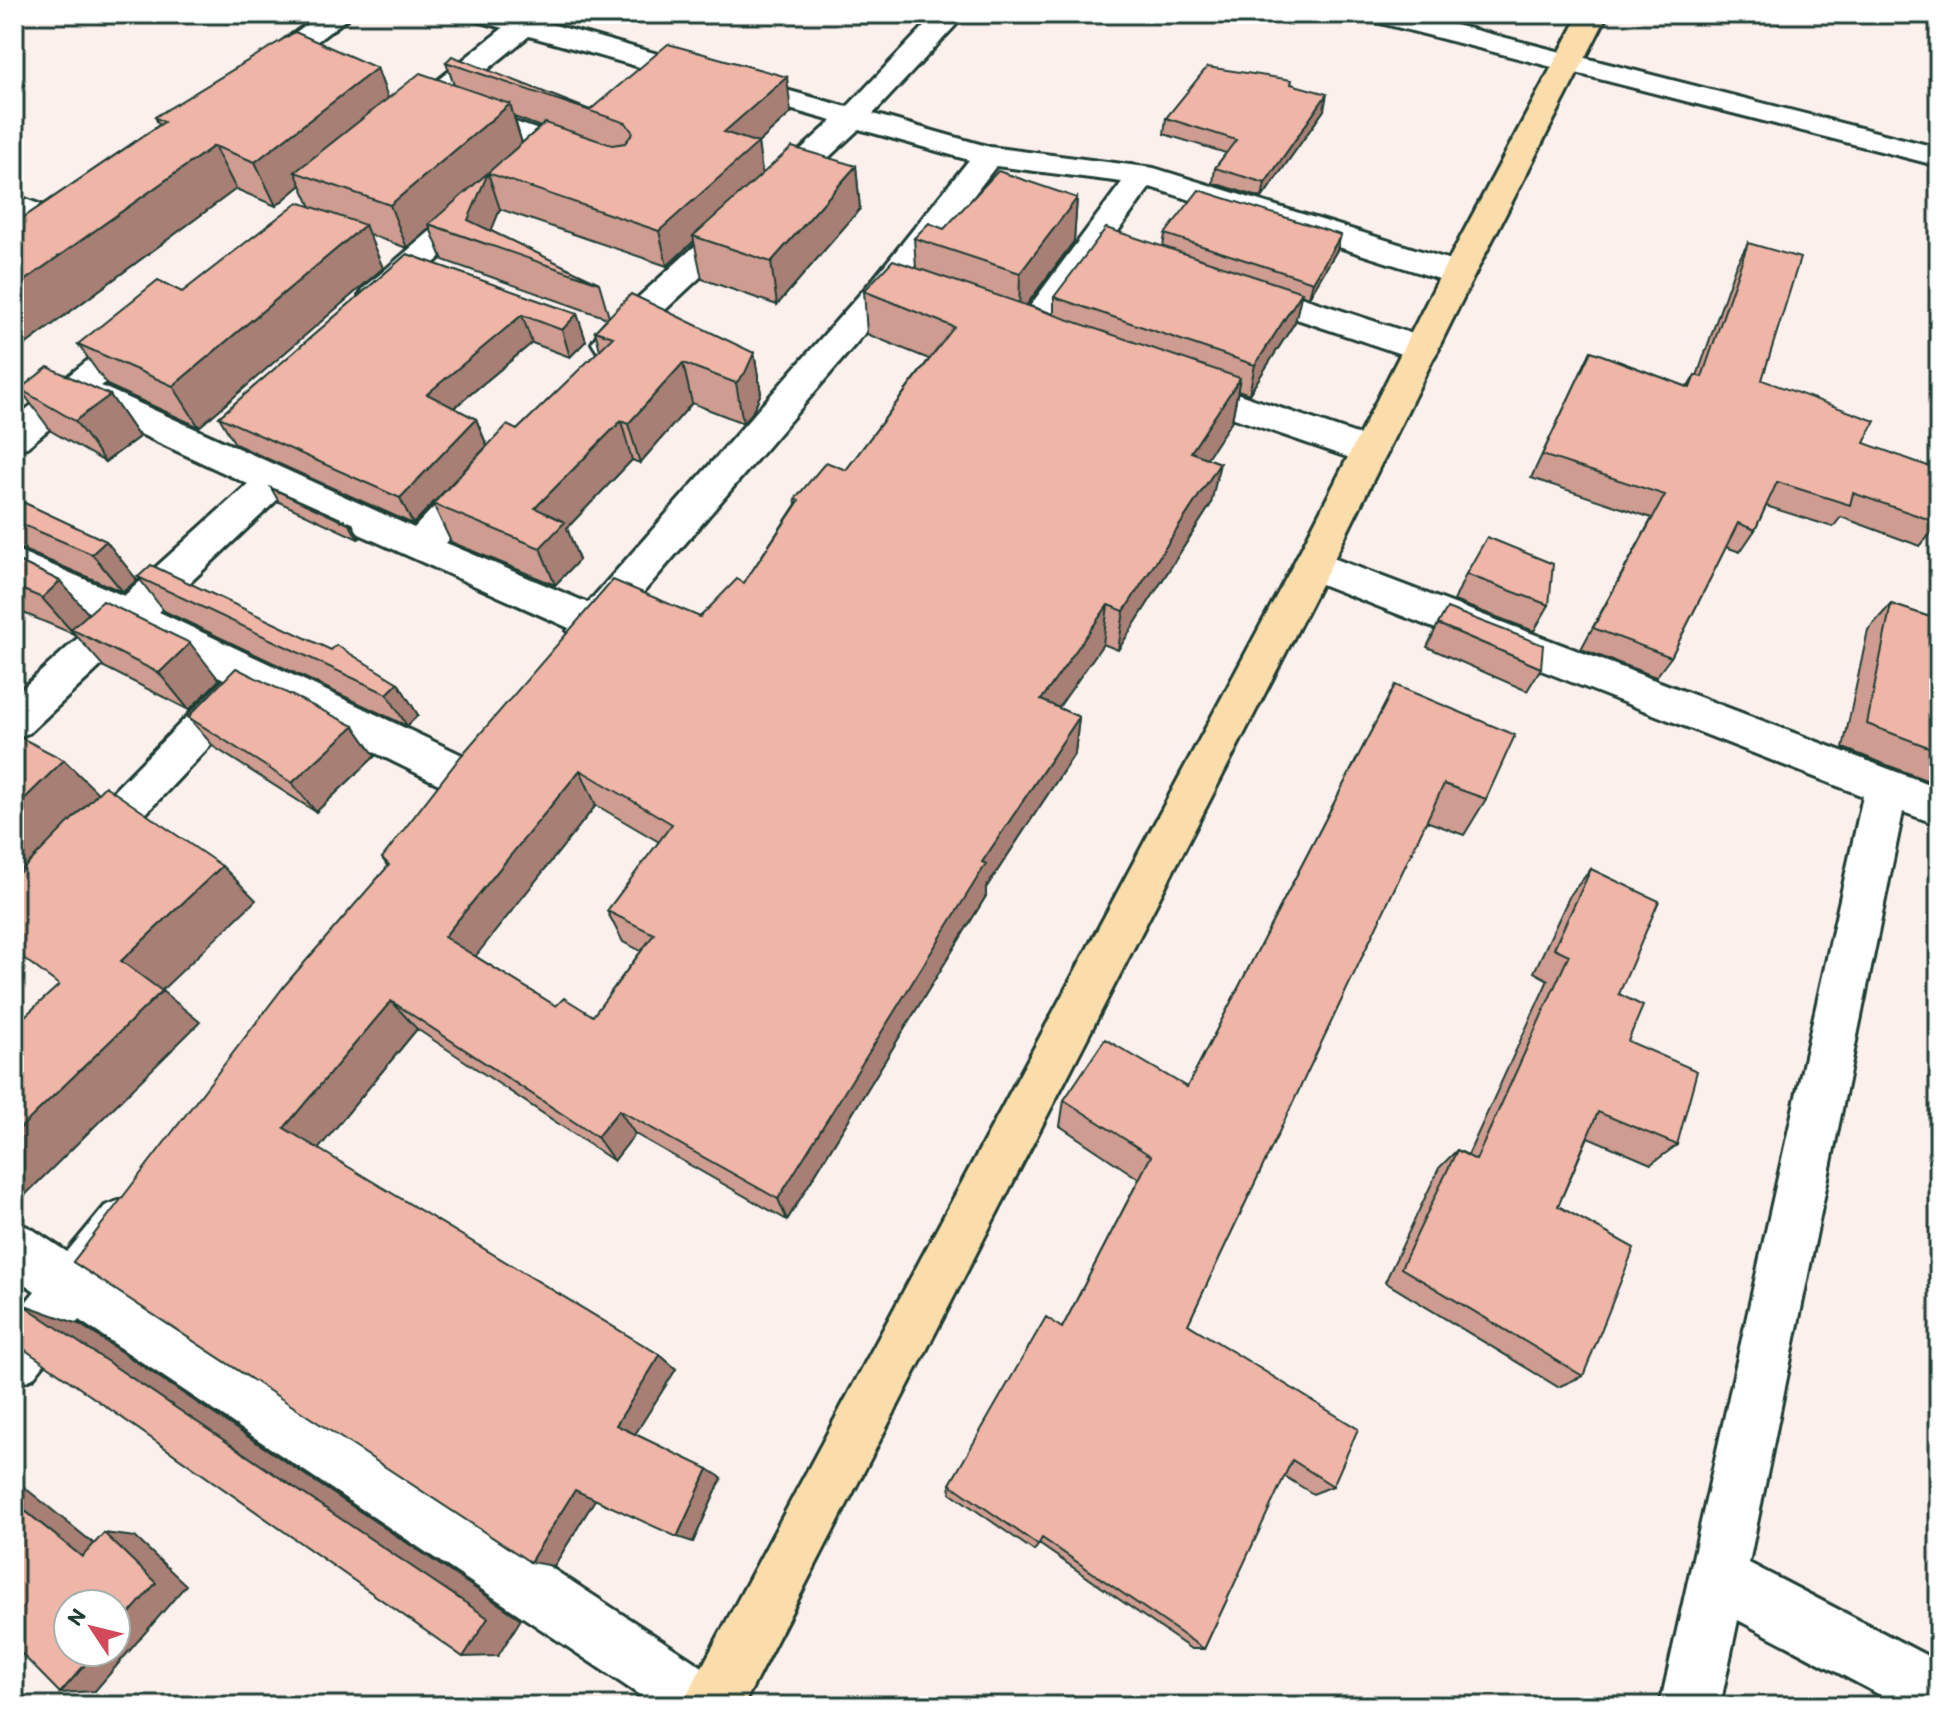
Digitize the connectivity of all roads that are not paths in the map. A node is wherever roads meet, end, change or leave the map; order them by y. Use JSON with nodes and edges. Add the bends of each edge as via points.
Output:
{"nodes":[{"id":1,"x":339,"y":14,"type":"edge"},
{"id":2,"x":484,"y":14,"type":"edge"},
{"id":3,"x":952,"y":14,"type":"edge"},
{"id":4,"x":1379,"y":14,"type":"edge"},
{"id":5,"x":1594,"y":14,"type":"edge"},
{"id":6,"x":525,"y":25,"type":"junction"},
{"id":7,"x":1571,"y":63,"type":"junction"},
{"id":8,"x":239,"y":86,"type":"edge"},
{"id":9,"x":430,"y":101,"type":"junction"},
{"id":10,"x":855,"y":116,"type":"junction"},
{"id":11,"x":382,"y":140,"type":"edge"},
{"id":12,"x":988,"y":156,"type":"junction"},
{"id":13,"x":1939,"y":157,"type":"edge"},
{"id":14,"x":607,"y":164,"type":"edge"},
{"id":15,"x":526,"y":165,"type":"junction"},
{"id":16,"x":1143,"y":175,"type":"junction"},
{"id":17,"x":14,"y":205,"type":"edge"},
{"id":18,"x":52,"y":220,"type":"edge"},
{"id":19,"x":1458,"y":274,"type":"junction"},
{"id":20,"x":1215,"y":280,"type":"edge"},
{"id":21,"x":355,"y":315,"type":"edge"},
{"id":22,"x":162,"y":319,"type":"edge"},
{"id":23,"x":1028,"y":333,"type":"edge"},
{"id":24,"x":1422,"y":349,"type":"junction"},
{"id":25,"x":584,"y":369,"type":"edge"},
{"id":26,"x":1146,"y":375,"type":"edge"},
{"id":27,"x":75,"y":389,"type":"junction"},
{"id":28,"x":14,"y":438,"type":"edge"},
{"id":29,"x":1370,"y":452,"type":"junction"},
{"id":30,"x":501,"y":458,"type":"edge"},
{"id":31,"x":275,"y":481,"type":"junction"},
{"id":32,"x":419,"y":547,"type":"junction"},
{"id":33,"x":14,"y":564,"type":"edge"},
{"id":34,"x":1312,"y":565,"type":"junction"},
{"id":35,"x":127,"y":614,"type":"junction"},
{"id":36,"x":594,"y":622,"type":"junction"},
{"id":37,"x":564,"y":658,"type":"edge"},
{"id":38,"x":253,"y":676,"type":"junction"},
{"id":39,"x":14,"y":721,"type":"edge"},
{"id":40,"x":464,"y":777,"type":"edge"},
{"id":41,"x":1887,"y":786,"type":"junction"},
{"id":42,"x":1939,"y":807,"type":"edge"},
{"id":43,"x":14,"y":922,"type":"edge"},
{"id":44,"x":142,"y":1200,"type":"edge"},
{"id":45,"x":14,"y":1247,"type":"edge"},
{"id":46,"x":75,"y":1287,"type":"junction"},
{"id":47,"x":14,"y":1359,"type":"edge"},
{"id":48,"x":1716,"y":1577,"type":"junction"},
{"id":49,"x":1939,"y":1694,"type":"edge"},
{"id":50,"x":710,"y":1706,"type":"edge"},
{"id":51,"x":1690,"y":1706,"type":"edge"}],
"edges":[{"from":1,"to":8,"type":"street"},
{"from":2,"to":6,"type":"street"},
{"from":3,"to":10,"type":"street"},
{"from":4,"to":7,"type":"street"},
{"from":5,"to":7,"type":"main road"},
{"from":6,"to":9,"type":"street"},
{"from":6,"to":10,"type":"street"},
{"from":7,"to":13,"type":"street"},
{"from":7,"to":19,"type":"main road"},
{"from":9,"to":11,"type":"street"},
{"from":9,"to":15,"type":"street"},
{"from":10,"to":12,"type":"street"},
{"from":10,"to":25,"type":"street","via":[[601,331]]},
{"from":12,"to":16,"type":"street"},
{"from":12,"to":36,"type":"street","via":[[901,290]]},
{"from":14,"to":15,"type":"street"},
{"from":15,"to":21,"type":"street"},
{"from":16,"to":19,"type":"street"},
{"from":16,"to":23,"type":"street","via":[[1111,246]]},
{"from":17,"to":18,"type":"street"},
{"from":19,"to":24,"type":"main road"},
{"from":20,"to":24,"type":"street"},
{"from":22,"to":27,"type":"street"},
{"from":24,"to":29,"type":"main road"},
{"from":26,"to":29,"type":"street"},
{"from":27,"to":28,"type":"street"},
{"from":27,"to":31,"type":"street","via":[[216,437]]},
{"from":29,"to":34,"type":"main road"},
{"from":30,"to":32,"type":"street"},
{"from":31,"to":32,"type":"street"},
{"from":31,"to":35,"type":"street"},
{"from":32,"to":36,"type":"street"},
{"from":33,"to":35,"type":"street"},
{"from":34,"to":41,"type":"street"},
{"from":34,"to":50,"type":"main road"},
{"from":35,"to":38,"type":"street"},
{"from":35,"to":39,"type":"street"},
{"from":36,"to":37,"type":"street"},
{"from":38,"to":40,"type":"street"},
{"from":38,"to":43,"type":"street"},
{"from":41,"to":42,"type":"street"},
{"from":41,"to":48,"type":"street"},
{"from":44,"to":46,"type":"street"},
{"from":45,"to":46,"type":"street"},
{"from":46,"to":47,"type":"street"},
{"from":46,"to":50,"type":"street"},
{"from":48,"to":49,"type":"street"},
{"from":48,"to":51,"type":"street"}]}
